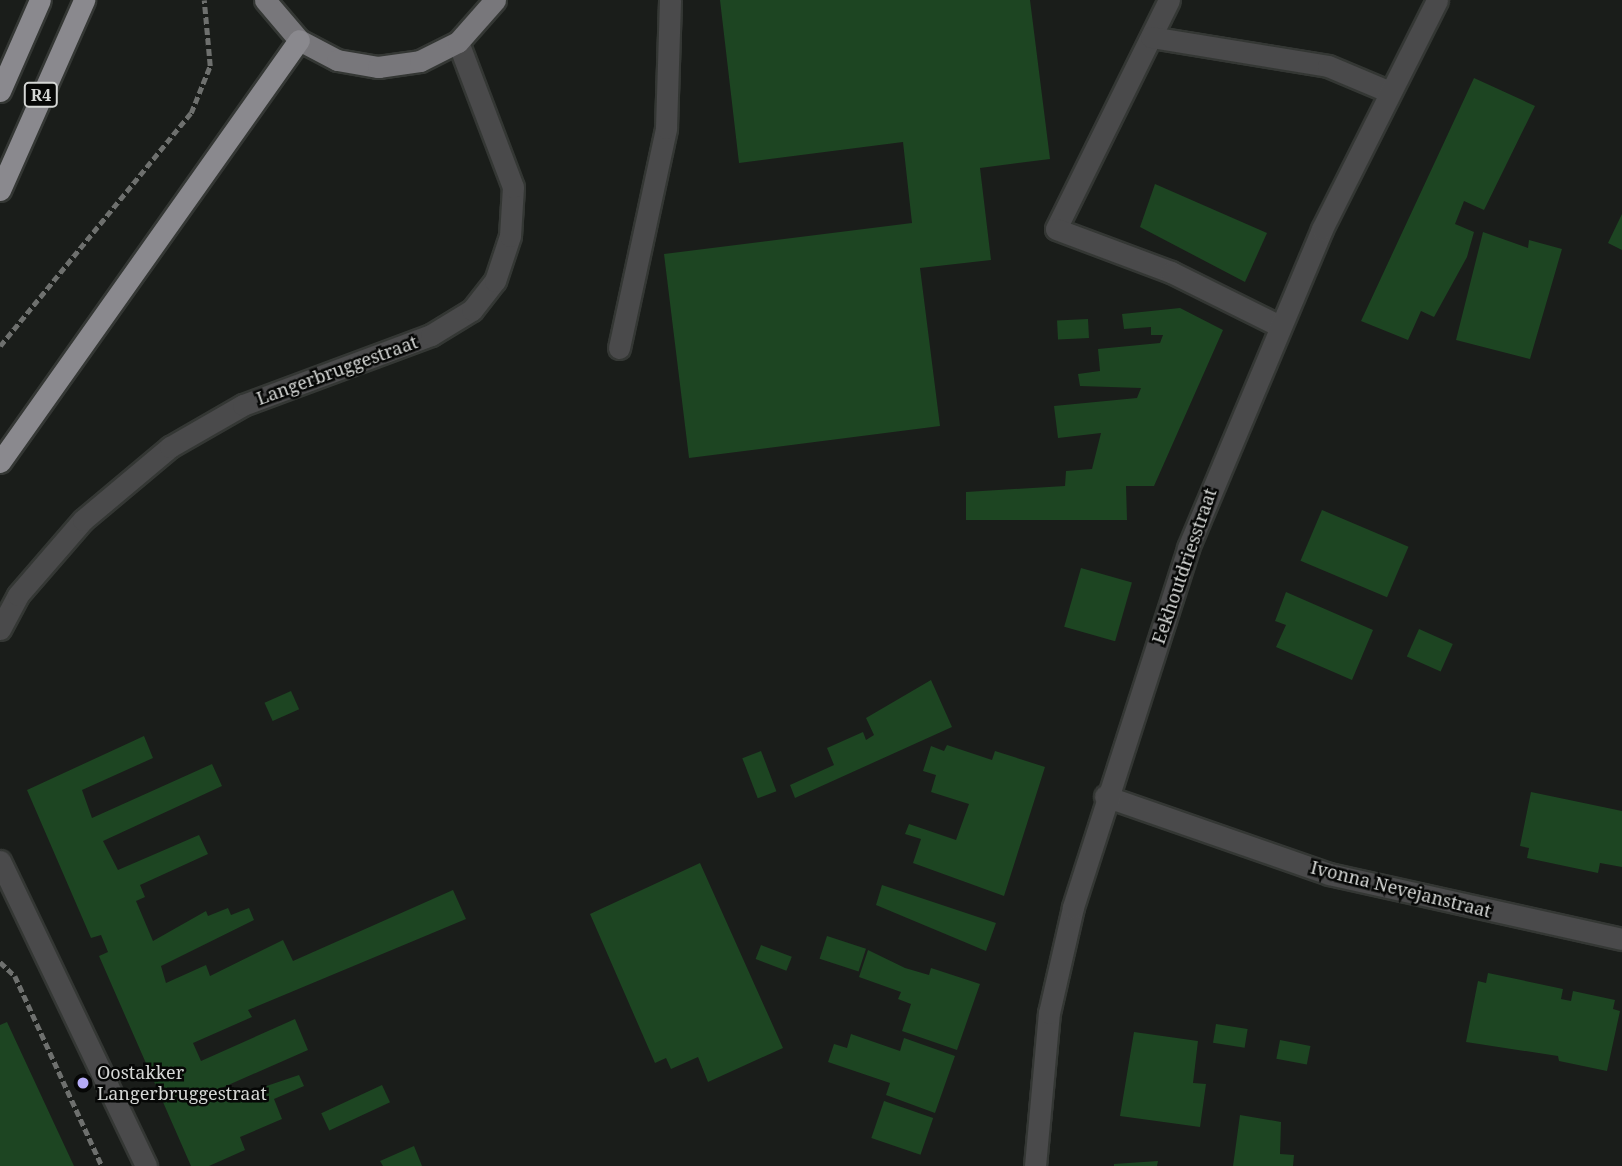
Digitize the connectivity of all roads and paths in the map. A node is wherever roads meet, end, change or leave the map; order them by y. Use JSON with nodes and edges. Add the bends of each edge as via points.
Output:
{"nodes":[{"id":1,"x":40,"y":0,"type":"edge"},
{"id":2,"x":83,"y":0,"type":"edge"},
{"id":3,"x":204,"y":0,"type":"edge"},
{"id":4,"x":265,"y":0,"type":"edge"},
{"id":5,"x":495,"y":0,"type":"edge"},
{"id":6,"x":670,"y":0,"type":"edge"},
{"id":7,"x":1169,"y":0,"type":"edge"},
{"id":8,"x":1437,"y":0,"type":"edge"},
{"id":9,"x":1151,"y":37,"type":"junction"},
{"id":10,"x":299,"y":40,"type":"junction"},
{"id":11,"x":458,"y":42,"type":"junction"},
{"id":12,"x":0,"y":92,"type":"edge"},
{"id":13,"x":1390,"y":92,"type":"junction"},
{"id":14,"x":0,"y":190,"type":"edge"},
{"id":15,"x":1278,"y":326,"type":"junction"},
{"id":16,"x":0,"y":346,"type":"edge"},
{"id":17,"x":619,"y":348,"type":"dead end"},
{"id":18,"x":0,"y":462,"type":"edge"},
{"id":19,"x":0,"y":629,"type":"edge"},
{"id":20,"x":1105,"y":796,"type":"junction"},
{"id":21,"x":0,"y":862,"type":"edge"},
{"id":22,"x":7,"y":889,"type":"edge"},
{"id":23,"x":1622,"y":939,"type":"edge"},
{"id":24,"x":0,"y":962,"type":"edge"},
{"id":25,"x":102,"y":1166,"type":"edge"},
{"id":26,"x":146,"y":1166,"type":"edge"},
{"id":27,"x":1035,"y":1166,"type":"edge"}],
"edges":[{"from":1,"to":12,"type":"highway","number":"R4"},
{"from":2,"to":14,"type":"highway","number":"R4"},
{"from":3,"to":16,"type":"path","via":[[210,66],[191,113]]},
{"from":4,"to":10,"type":"main road"},
{"from":5,"to":11,"type":"main road"},
{"from":6,"to":17,"type":"street","via":[[666,128]]},
{"from":7,"to":9,"type":"street"},
{"from":8,"to":13,"type":"street","name":"Eekhoutdriesstraat"},
{"from":9,"to":13,"type":"street","via":[[1328,66]]},
{"from":9,"to":15,"type":"street","via":[[1056,229],[1171,272]]},
{"from":10,"to":11,"type":"main road","via":[[337,60],[378,67],[420,61]]},
{"from":10,"to":18,"type":"highway"},
{"from":11,"to":19,"type":"street","name":"Langerbruggestraat","via":[[513,187],[510,236],[495,281],[472,310],[432,335],[243,405],[170,447],[83,520],[18,595]]},
{"from":13,"to":15,"type":"street","name":"Eekhoutdriesstraat"},
{"from":15,"to":20,"type":"street","name":"Eekhoutdriesstraat","via":[[1188,548]]},
{"from":20,"to":23,"type":"street","name":"Ivonna Nevejanstraat","via":[[1329,874]]},
{"from":20,"to":27,"type":"street","name":"Eekhoutdriesstraat","via":[[1049,1013]]},
{"from":21,"to":22,"type":"street"},
{"from":22,"to":26,"type":"street","via":[[34,924]]},
{"from":24,"to":25,"type":"path","via":[[15,976]]}]}
